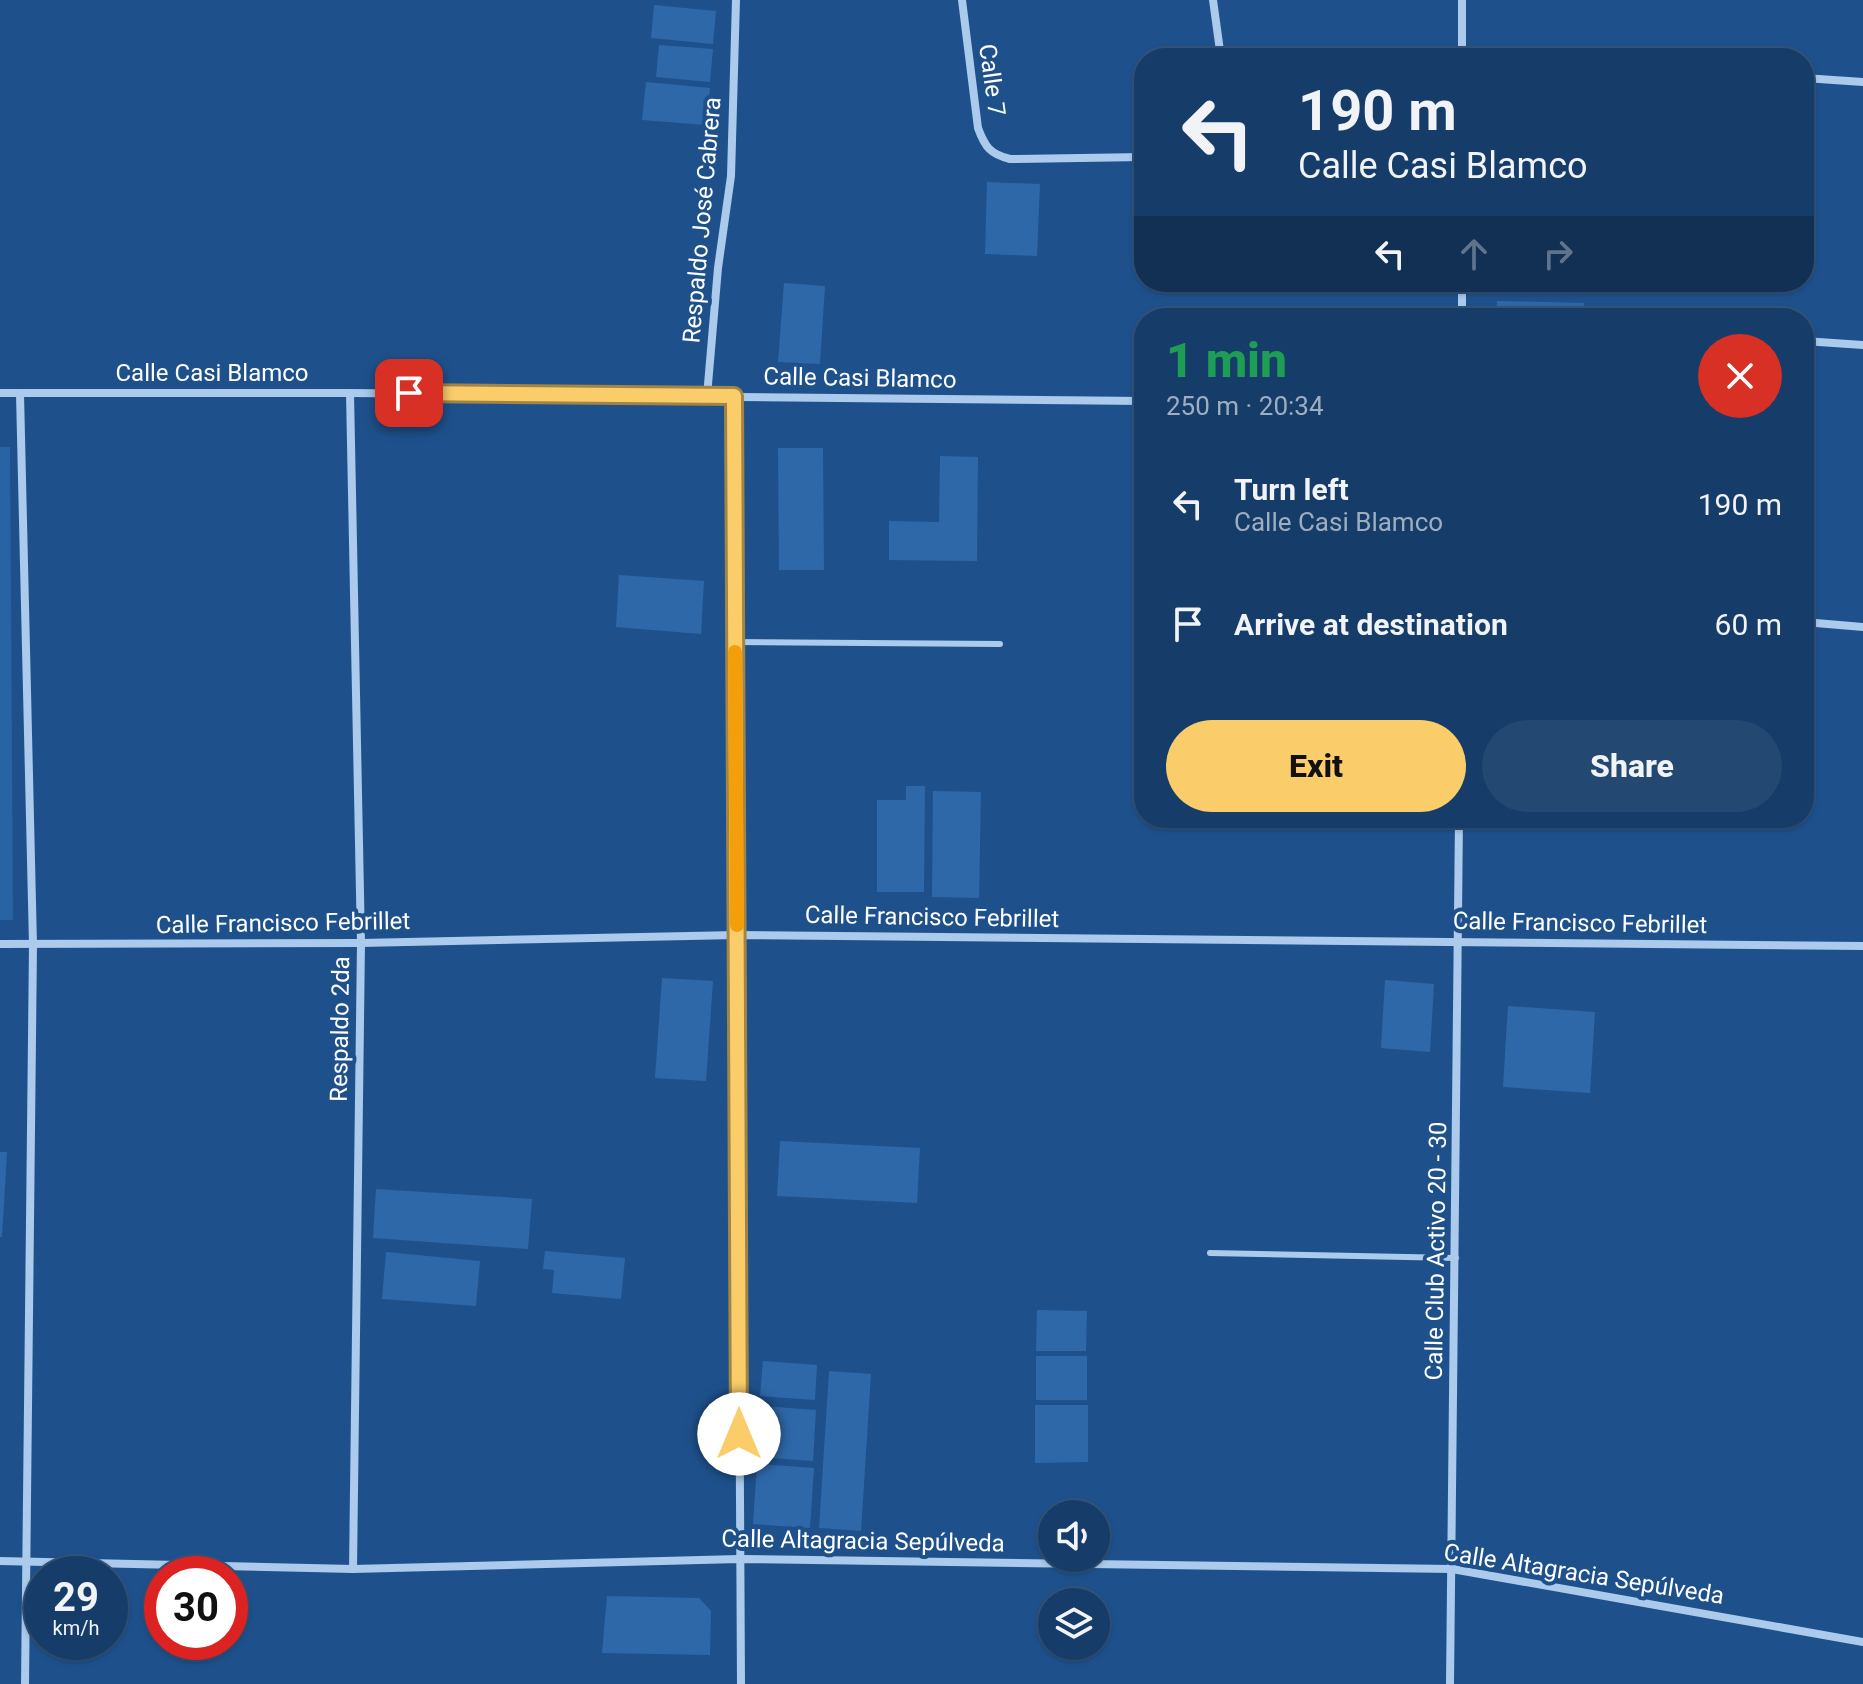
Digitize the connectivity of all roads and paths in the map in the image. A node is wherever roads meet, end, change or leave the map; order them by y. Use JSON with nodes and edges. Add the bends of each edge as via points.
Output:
{"nodes":[{"id":1,"x":736,"y":0,"type":"edge"},
{"id":2,"x":962,"y":0,"type":"edge"},
{"id":3,"x":1213,"y":0,"type":"edge"},
{"id":4,"x":1462,"y":0,"type":"edge"},
{"id":5,"x":1220,"y":48,"type":"edge"},
{"id":6,"x":1462,"y":48,"type":"edge"},
{"id":7,"x":1814,"y":79,"type":"edge"},
{"id":8,"x":1863,"y":82,"type":"edge"},
{"id":9,"x":1134,"y":157,"type":"edge"},
{"id":10,"x":1814,"y":342,"type":"edge"},
{"id":11,"x":1863,"y":345,"type":"edge"},
{"id":12,"x":0,"y":393,"type":"edge"},
{"id":13,"x":350,"y":393,"type":"junction"},
{"id":14,"x":20,"y":394,"type":"junction"},
{"id":15,"x":707,"y":396,"type":"junction"},
{"id":16,"x":734,"y":396,"type":"junction"},
{"id":17,"x":1134,"y":401,"type":"edge"},
{"id":18,"x":1814,"y":623,"type":"edge"},
{"id":19,"x":1863,"y":627,"type":"edge"},
{"id":20,"x":735,"y":642,"type":"junction"},
{"id":21,"x":1000,"y":644,"type":"dead end"},
{"id":22,"x":1459,"y":828,"type":"edge"},
{"id":23,"x":737,"y":935,"type":"junction"},
{"id":24,"x":1460,"y":942,"type":"junction"},
{"id":25,"x":361,"y":943,"type":"junction"},
{"id":26,"x":0,"y":944,"type":"edge"},
{"id":27,"x":33,"y":945,"type":"junction"},
{"id":28,"x":1863,"y":946,"type":"edge"},
{"id":29,"x":1210,"y":1253,"type":"dead end"},
{"id":30,"x":1456,"y":1258,"type":"junction"},
{"id":31,"x":27,"y":1556,"type":"edge"},
{"id":32,"x":739,"y":1559,"type":"junction"},
{"id":33,"x":0,"y":1561,"type":"edge"},
{"id":34,"x":24,"y":1562,"type":"edge"},
{"id":35,"x":128,"y":1564,"type":"edge"},
{"id":36,"x":353,"y":1569,"type":"junction"},
{"id":37,"x":1452,"y":1569,"type":"junction"},
{"id":38,"x":1863,"y":1642,"type":"edge"},
{"id":39,"x":25,"y":1660,"type":"edge"},
{"id":40,"x":25,"y":1684,"type":"edge"},
{"id":41,"x":741,"y":1684,"type":"edge"},
{"id":42,"x":1450,"y":1684,"type":"edge"}],
"edges":[{"from":1,"to":15,"type":"street","name":"Respaldo José Cabrera","via":[[731,176]]},
{"from":2,"to":9,"type":"street","name":"Calle 7","via":[[985,147],[1010,159]]},
{"from":3,"to":5,"type":"street"},
{"from":4,"to":6,"type":"street"},
{"from":7,"to":8,"type":"street"},
{"from":10,"to":11,"type":"street"},
{"from":12,"to":14,"type":"street","name":"Calle Casi Blamco"},
{"from":13,"to":14,"type":"street","name":"Calle Casi Blamco"},
{"from":13,"to":15,"type":"street","name":"Calle Casi Blamco"},
{"from":13,"to":25,"type":"street","name":"Respaldo 2da"},
{"from":14,"to":27,"type":"street"},
{"from":15,"to":16,"type":"street","name":"Calle Casi Blamco"},
{"from":16,"to":17,"type":"street","name":"Calle Casi Blamco"},
{"from":16,"to":20,"type":"street"},
{"from":18,"to":19,"type":"street"},
{"from":20,"to":21,"type":"lane"},
{"from":20,"to":23,"type":"street"},
{"from":22,"to":24,"type":"street","name":"Calle Club Activo 20 - 30"},
{"from":23,"to":24,"type":"street","name":"Calle Francisco Febrillet"},
{"from":23,"to":25,"type":"street","name":"Calle Francisco Febrillet"},
{"from":23,"to":32,"type":"street"},
{"from":24,"to":28,"type":"street","name":"Calle Francisco Febrillet"},
{"from":24,"to":30,"type":"street","name":"Calle Club Activo 20 - 30"},
{"from":25,"to":27,"type":"street","name":"Calle Francisco Febrillet"},
{"from":25,"to":36,"type":"street","name":"Respaldo 2da"},
{"from":26,"to":27,"type":"street","name":"Calle Francisco Febrillet"},
{"from":27,"to":31,"type":"street"},
{"from":29,"to":30,"type":"lane"},
{"from":30,"to":37,"type":"street","name":"Calle Club Activo 20 - 30"},
{"from":32,"to":36,"type":"street","name":"Calle Altagracia Sepúlveda"},
{"from":32,"to":37,"type":"street","name":"Calle Altagracia Sepúlveda"},
{"from":32,"to":41,"type":"street"},
{"from":33,"to":34,"type":"street","name":"Calle Altagracia Sepúlveda"},
{"from":35,"to":36,"type":"street","name":"Calle Altagracia Sepúlveda"},
{"from":37,"to":38,"type":"street","name":"Calle Altagracia Sepúlveda"},
{"from":37,"to":42,"type":"street","name":"Calle Club Activo 20 - 30"},
{"from":39,"to":40,"type":"street"}]}
